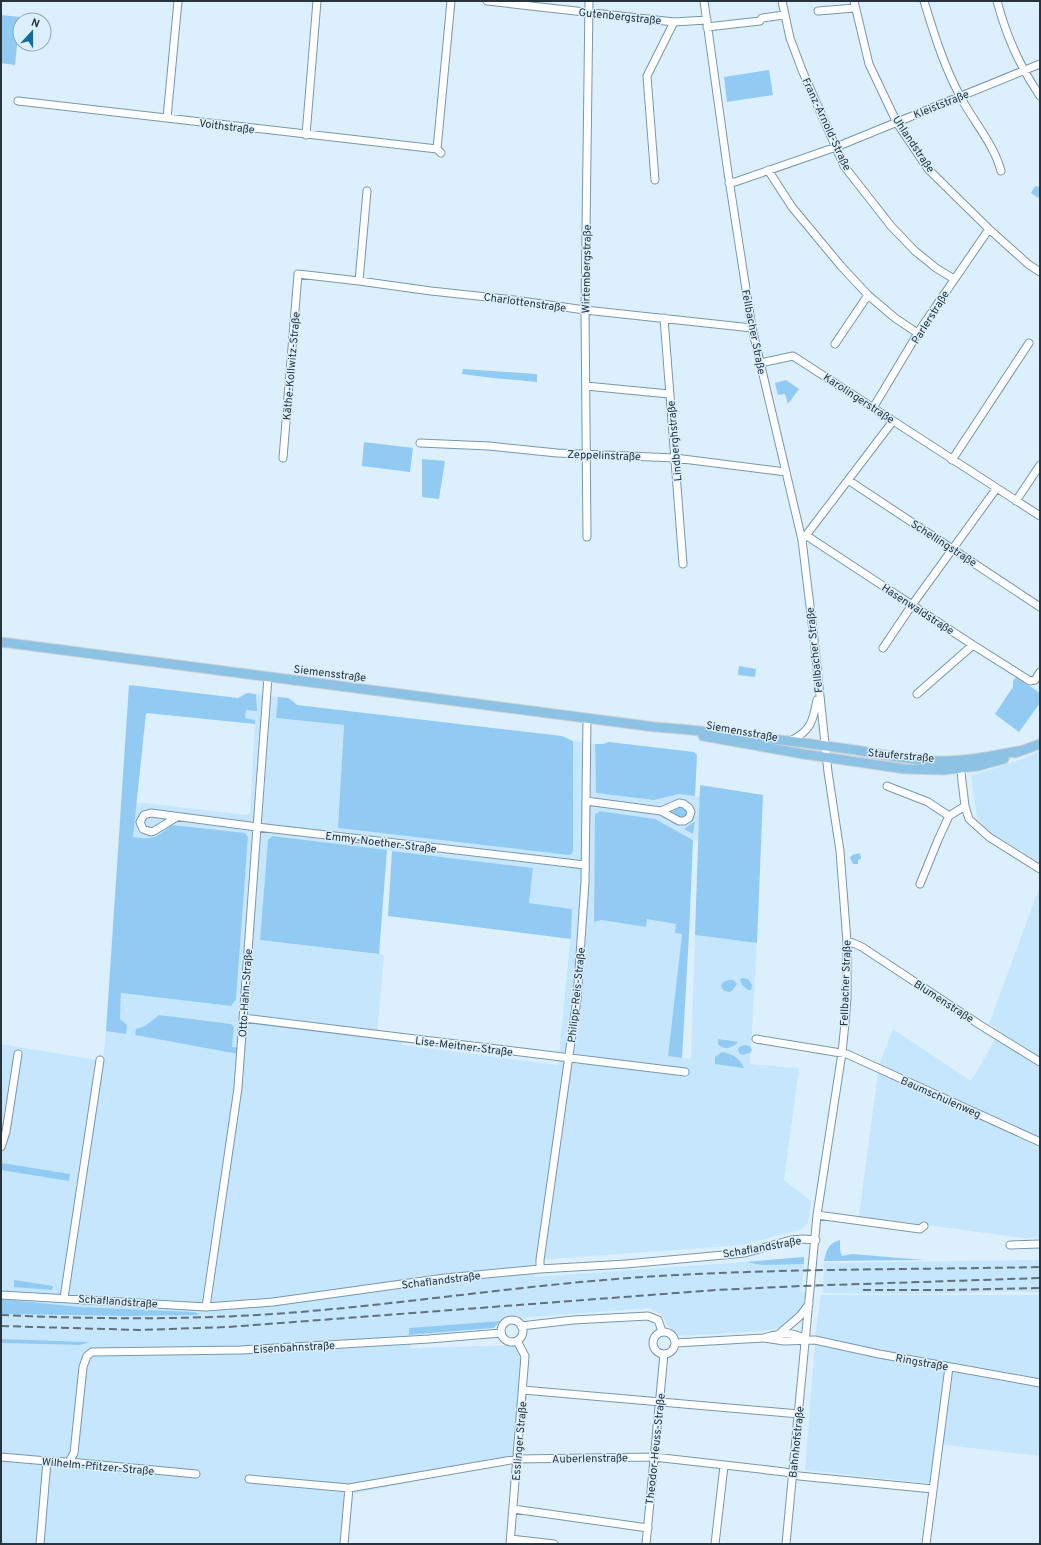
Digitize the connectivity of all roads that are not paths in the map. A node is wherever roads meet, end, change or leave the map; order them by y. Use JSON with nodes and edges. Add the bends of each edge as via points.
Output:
{"nodes":[{"id":1,"x":178,"y":1,"type":"edge"},
{"id":2,"x":316,"y":1,"type":"edge"},
{"id":3,"x":450,"y":1,"type":"edge"},
{"id":4,"x":487,"y":1,"type":"edge"},
{"id":5,"x":589,"y":1,"type":"edge"},
{"id":6,"x":704,"y":1,"type":"edge"},
{"id":7,"x":782,"y":1,"type":"edge"},
{"id":8,"x":924,"y":1,"type":"edge"},
{"id":9,"x":997,"y":1,"type":"edge"},
{"id":10,"x":855,"y":4,"type":"edge"},
{"id":11,"x":818,"y":11,"type":"dead end"},
{"id":12,"x":589,"y":13,"type":"junction"},
{"id":13,"x":784,"y":15,"type":"junction"},
{"id":14,"x":674,"y":22,"type":"junction"},
{"id":15,"x":707,"y":24,"type":"junction"},
{"id":16,"x":1040,"y":64,"type":"edge"},
{"id":17,"x":1024,"y":71,"type":"junction"},
{"id":18,"x":1040,"y":96,"type":"edge"},
{"id":19,"x":960,"y":97,"type":"junction"},
{"id":20,"x":18,"y":101,"type":"dead end"},
{"id":21,"x":167,"y":118,"type":"junction"},
{"id":22,"x":897,"y":122,"type":"junction"},
{"id":23,"x":306,"y":135,"type":"junction"},
{"id":24,"x":836,"y":147,"type":"junction"},
{"id":25,"x":768,"y":170,"type":"junction"},
{"id":26,"x":1002,"y":171,"type":"dead end"},
{"id":27,"x":655,"y":180,"type":"dead end"},
{"id":28,"x":729,"y":183,"type":"junction"},
{"id":29,"x":367,"y":191,"type":"dead end"},
{"id":30,"x":989,"y":229,"type":"junction"},
{"id":31,"x":1040,"y":272,"type":"edge"},
{"id":32,"x":298,"y":274,"type":"joint"},
{"id":33,"x":954,"y":279,"type":"junction"},
{"id":34,"x":359,"y":281,"type":"junction"},
{"id":35,"x":868,"y":295,"type":"junction"},
{"id":36,"x":585,"y":310,"type":"junction"},
{"id":37,"x":664,"y":318,"type":"junction"},
{"id":38,"x":752,"y":328,"type":"junction"},
{"id":39,"x":919,"y":334,"type":"junction"},
{"id":40,"x":1029,"y":343,"type":"dead end"},
{"id":41,"x":835,"y":344,"type":"dead end"},
{"id":42,"x":760,"y":363,"type":"junction"},
{"id":43,"x":586,"y":386,"type":"junction"},
{"id":44,"x":670,"y":394,"type":"junction"},
{"id":45,"x":873,"y":408,"type":"junction"},
{"id":46,"x":893,"y":421,"type":"junction"},
{"id":47,"x":420,"y":443,"type":"dead end"},
{"id":48,"x":587,"y":454,"type":"junction"},
{"id":49,"x":283,"y":458,"type":"dead end"},
{"id":50,"x":675,"y":458,"type":"junction"},
{"id":51,"x":952,"y":460,"type":"junction"},
{"id":52,"x":1040,"y":464,"type":"edge"},
{"id":53,"x":786,"y":472,"type":"junction"},
{"id":54,"x":848,"y":480,"type":"junction"},
{"id":55,"x":996,"y":488,"type":"junction"},
{"id":56,"x":1016,"y":501,"type":"junction"},
{"id":57,"x":1040,"y":516,"type":"edge"},
{"id":58,"x":586,"y":537,"type":"dead end"},
{"id":59,"x":804,"y":538,"type":"junction"},
{"id":60,"x":952,"y":549,"type":"junction"},
{"id":61,"x":683,"y":564,"type":"dead end"},
{"id":62,"x":912,"y":605,"type":"junction"},
{"id":63,"x":1040,"y":607,"type":"edge"},
{"id":64,"x":1,"y":642,"type":"edge"},
{"id":65,"x":973,"y":645,"type":"junction"},
{"id":66,"x":883,"y":648,"type":"dead end"},
{"id":67,"x":1040,"y":672,"type":"edge"},
{"id":68,"x":268,"y":677,"type":"junction"},
{"id":69,"x":819,"y":694,"type":"junction"},
{"id":70,"x":917,"y":694,"type":"dead end"},
{"id":71,"x":587,"y":718,"type":"junction"},
{"id":72,"x":655,"y":727,"type":"junction"},
{"id":73,"x":790,"y":741,"type":"junction"},
{"id":74,"x":1040,"y":744,"type":"edge"},
{"id":75,"x":826,"y":746,"type":"junction"},
{"id":76,"x":826,"y":758,"type":"junction"},
{"id":77,"x":960,"y":764,"type":"junction"},
{"id":78,"x":887,"y":786,"type":"dead end"},
{"id":79,"x":586,"y":801,"type":"junction"},
{"id":80,"x":965,"y":806,"type":"junction"},
{"id":81,"x":661,"y":811,"type":"dead end"},
{"id":82,"x":949,"y":816,"type":"junction"},
{"id":83,"x":177,"y":817,"type":"junction"},
{"id":84,"x":257,"y":827,"type":"junction"},
{"id":85,"x":586,"y":865,"type":"junction"},
{"id":86,"x":1040,"y":869,"type":"edge"},
{"id":87,"x":920,"y":884,"type":"dead end"},
{"id":88,"x":847,"y":942,"type":"junction"},
{"id":89,"x":243,"y":1018,"type":"junction"},
{"id":90,"x":756,"y":1039,"type":"dead end"},
{"id":91,"x":842,"y":1053,"type":"junction"},
{"id":92,"x":18,"y":1054,"type":"dead end"},
{"id":93,"x":569,"y":1059,"type":"junction"},
{"id":94,"x":100,"y":1060,"type":"dead end"},
{"id":95,"x":1040,"y":1062,"type":"edge"},
{"id":96,"x":685,"y":1072,"type":"dead end"},
{"id":97,"x":3,"y":1132,"type":"edge"},
{"id":98,"x":1040,"y":1142,"type":"edge"},
{"id":99,"x":1,"y":1147,"type":"edge"},
{"id":100,"x":817,"y":1216,"type":"junction"},
{"id":101,"x":924,"y":1226,"type":"dead end"},
{"id":102,"x":816,"y":1240,"type":"junction"},
{"id":103,"x":1040,"y":1244,"type":"edge"},
{"id":104,"x":1010,"y":1245,"type":"dead end"},
{"id":105,"x":540,"y":1269,"type":"junction"},
{"id":106,"x":1,"y":1295,"type":"edge"},
{"id":107,"x":64,"y":1298,"type":"junction"},
{"id":108,"x":809,"y":1304,"type":"junction"},
{"id":109,"x":206,"y":1307,"type":"junction"},
{"id":110,"x":521,"y":1326,"type":"junction"},
{"id":111,"x":662,"y":1331,"type":"junction"},
{"id":112,"x":501,"y":1333,"type":"junction"},
{"id":113,"x":779,"y":1334,"type":"junction"},
{"id":114,"x":764,"y":1338,"type":"junction"},
{"id":115,"x":805,"y":1339,"type":"junction"},
{"id":116,"x":517,"y":1341,"type":"junction"},
{"id":117,"x":675,"y":1343,"type":"junction"},
{"id":118,"x":664,"y":1354,"type":"junction"},
{"id":119,"x":949,"y":1366,"type":"junction"},
{"id":120,"x":1040,"y":1383,"type":"edge"},
{"id":121,"x":523,"y":1390,"type":"junction"},
{"id":122,"x":660,"y":1402,"type":"junction"},
{"id":123,"x":799,"y":1414,"type":"junction"},
{"id":124,"x":1,"y":1457,"type":"edge"},
{"id":125,"x":654,"y":1457,"type":"junction"},
{"id":126,"x":517,"y":1458,"type":"junction"},
{"id":127,"x":47,"y":1461,"type":"junction"},
{"id":128,"x":69,"y":1462,"type":"junction"},
{"id":129,"x":724,"y":1466,"type":"junction"},
{"id":130,"x":196,"y":1474,"type":"dead end"},
{"id":131,"x":792,"y":1474,"type":"junction"},
{"id":132,"x":249,"y":1479,"type":"dead end"},
{"id":133,"x":349,"y":1488,"type":"junction"},
{"id":134,"x":933,"y":1490,"type":"junction"},
{"id":135,"x":513,"y":1509,"type":"junction"},
{"id":136,"x":648,"y":1528,"type":"junction"},
{"id":137,"x":510,"y":1541,"type":"edge"},
{"id":138,"x":40,"y":1544,"type":"edge"},
{"id":139,"x":344,"y":1544,"type":"edge"},
{"id":140,"x":554,"y":1544,"type":"edge"},
{"id":141,"x":646,"y":1544,"type":"edge"},
{"id":142,"x":715,"y":1544,"type":"edge"},
{"id":143,"x":786,"y":1544,"type":"edge"},
{"id":144,"x":926,"y":1544,"type":"edge"}],
"edges":[{"from":1,"to":21,"type":"street"},
{"from":2,"to":23,"type":"street"},
{"from":3,"to":23,"type":"street","name":"Voithstraße","via":[[439,151]]},
{"from":4,"to":12,"type":"street","name":"Gutenbergstraße"},
{"from":5,"to":12,"type":"street","name":"Wirtembergstraße"},
{"from":6,"to":15,"type":"street","name":"Fellbacher Straße"},
{"from":7,"to":13,"type":"street","name":"Franz-Arnold-Straße"},
{"from":8,"to":19,"type":"street","via":[[942,60]]},
{"from":9,"to":17,"type":"street"},
{"from":10,"to":11,"type":"street"},
{"from":10,"to":22,"type":"street","name":"Uhlandstraße","via":[[869,64]]},
{"from":12,"to":14,"type":"street","name":"Gutenbergstraße"},
{"from":12,"to":36,"type":"street","name":"Wirtembergstraße"},
{"from":13,"to":15,"type":"street","name":"Gutenbergstraße","via":[[762,18],[760,21]]},
{"from":13,"to":24,"type":"street","name":"Franz-Arnold-Straße","via":[[802,70]]},
{"from":14,"to":15,"type":"street","name":"Gutenbergstraße"},
{"from":14,"to":27,"type":"street","via":[[647,76]]},
{"from":15,"to":28,"type":"street","name":"Fellbacher Straße"},
{"from":16,"to":17,"type":"street","name":"Kleiststraße"},
{"from":17,"to":18,"type":"street"},
{"from":17,"to":19,"type":"street","name":"Kleiststraße"},
{"from":19,"to":22,"type":"street","name":"Kleiststraße"},
{"from":19,"to":26,"type":"street","via":[[998,157]]},
{"from":20,"to":21,"type":"street","name":"Voithstraße"},
{"from":21,"to":23,"type":"street","name":"Voithstraße"},
{"from":22,"to":24,"type":"street","name":"Kleiststraße"},
{"from":22,"to":30,"type":"street","name":"Uhlandstraße","via":[[928,168]]},
{"from":24,"to":25,"type":"street","name":"Kleiststraße"},
{"from":24,"to":33,"type":"street","name":"Franz-Arnold-Straße","via":[[844,166],[891,226],[915,251]]},
{"from":25,"to":28,"type":"street","name":"Kleiststraße"},
{"from":25,"to":35,"type":"street","via":[[792,207]]},
{"from":28,"to":38,"type":"street","name":"Fellbacher Straße"},
{"from":29,"to":34,"type":"street"},
{"from":30,"to":31,"type":"street","name":"Uhlandstraße"},
{"from":30,"to":33,"type":"street","name":"Parlerstraße"},
{"from":32,"to":34,"type":"street","name":"Charlottenstraße"},
{"from":32,"to":49,"type":"street","name":"Käthe-Kollwitz-Straße"},
{"from":33,"to":39,"type":"street","name":"Parlerstraße"},
{"from":34,"to":36,"type":"street","name":"Charlottenstraße"},
{"from":35,"to":39,"type":"street"},
{"from":35,"to":41,"type":"street"},
{"from":36,"to":37,"type":"street","name":"Charlottenstraße"},
{"from":36,"to":43,"type":"street","name":"Wirtembergstraße"},
{"from":37,"to":38,"type":"street","name":"Charlottenstraße"},
{"from":37,"to":44,"type":"street","name":"Lindberghstraße"},
{"from":38,"to":42,"type":"street","name":"Fellbacher Straße"},
{"from":39,"to":45,"type":"street","name":"Parlerstraße"},
{"from":40,"to":51,"type":"street"},
{"from":42,"to":45,"type":"street","name":"Karolingerstraße","via":[[793,356]]},
{"from":42,"to":53,"type":"street","name":"Fellbacher Straße"},
{"from":43,"to":44,"type":"street"},
{"from":43,"to":48,"type":"street","name":"Wirtembergstraße"},
{"from":44,"to":50,"type":"street","name":"Lindberghstraße"},
{"from":45,"to":46,"type":"street","name":"Karolingerstraße"},
{"from":46,"to":51,"type":"street","name":"Karolingerstraße"},
{"from":46,"to":54,"type":"street"},
{"from":47,"to":48,"type":"street","name":"Zeppelinstraße"},
{"from":48,"to":50,"type":"street","name":"Zeppelinstraße"},
{"from":48,"to":58,"type":"street","name":"Wirtembergstraße"},
{"from":50,"to":53,"type":"street","name":"Zeppelinstraße"},
{"from":50,"to":61,"type":"street","name":"Lindberghstraße"},
{"from":51,"to":55,"type":"street","name":"Karolingerstraße"},
{"from":52,"to":56,"type":"street"},
{"from":53,"to":59,"type":"street","name":"Fellbacher Straße"},
{"from":54,"to":59,"type":"street"},
{"from":54,"to":60,"type":"street","name":"Schellingstraße"},
{"from":55,"to":56,"type":"street","name":"Karolingerstraße"},
{"from":55,"to":60,"type":"street"},
{"from":56,"to":57,"type":"street","name":"Karolingerstraße"},
{"from":59,"to":62,"type":"street","name":"Hasenwaldstraße"},
{"from":59,"to":69,"type":"street","name":"Fellbacher Straße"},
{"from":60,"to":62,"type":"street"},
{"from":60,"to":63,"type":"street","name":"Schellingstraße"},
{"from":62,"to":65,"type":"street","name":"Hasenwaldstraße"},
{"from":62,"to":66,"type":"street"},
{"from":64,"to":68,"type":"main road","name":"Siemensstraße"},
{"from":65,"to":67,"type":"street","name":"Hasenwaldstraße","via":[[1030,681],[1035,680]]},
{"from":65,"to":70,"type":"street"},
{"from":68,"to":71,"type":"main road","name":"Siemensstraße"},
{"from":68,"to":84,"type":"street","name":"Otto-Hahn-Straße"},
{"from":69,"to":73,"type":"street","via":[[811,725],[804,733]]},
{"from":69,"to":75,"type":"street","name":"Fellbacher Straße"},
{"from":71,"to":72,"type":"main road","name":"Siemensstraße"},
{"from":71,"to":79,"type":"street","name":"Philipp-Reis-Straße"},
{"from":72,"to":73,"type":"main road","name":"Siemensstraße"},
{"from":72,"to":76,"type":"main road","name":"Siemensstraße"},
{"from":73,"to":75,"type":"main road","name":"Siemensstraße"},
{"from":74,"to":77,"type":"main road","name":"Stauferstraße"},
{"from":75,"to":76,"type":"street","name":"Fellbacher Straße"},
{"from":75,"to":77,"type":"main road","name":"Stauferstraße"},
{"from":76,"to":77,"type":"main road","name":"Stauferstraße","via":[[905,769],[943,770]]},
{"from":76,"to":88,"type":"street","name":"Fellbacher Straße","via":[[837,830]]},
{"from":77,"to":80,"type":"street"},
{"from":78,"to":82,"type":"street","via":[[928,802]]},
{"from":79,"to":81,"type":"street"},
{"from":79,"to":85,"type":"street","name":"Philipp-Reis-Straße"},
{"from":80,"to":82,"type":"street"},
{"from":80,"to":86,"type":"street","via":[[969,819],[989,837]]},
{"from":82,"to":87,"type":"street"},
{"from":83,"to":83,"type":"street","name":"Emmy-Noether-Straße","via":[[151,813],[144,815],[140,822],[143,829],[151,832]]},
{"from":83,"to":84,"type":"street","name":"Emmy-Noether-Straße"},
{"from":84,"to":85,"type":"street","name":"Emmy-Noether-Straße"},
{"from":84,"to":89,"type":"street","name":"Otto-Hahn-Straße"},
{"from":85,"to":93,"type":"street","name":"Philipp-Reis-Straße","via":[[577,999]]},
{"from":88,"to":91,"type":"street","name":"Fellbacher Straße","via":[[847,998]]},
{"from":88,"to":95,"type":"street","name":"Blumenstraße","via":[[862,946]]},
{"from":89,"to":93,"type":"street","name":"Lise-Meitner-Straße"},
{"from":89,"to":109,"type":"street","name":"Otto-Hahn-Straße","via":[[238,1088]]},
{"from":90,"to":91,"type":"street","name":"Baumschulenweg"},
{"from":91,"to":98,"type":"street","name":"Baumschulenweg"},
{"from":91,"to":100,"type":"street","name":"Fellbacher Straße"},
{"from":92,"to":97,"type":"street"},
{"from":93,"to":96,"type":"street","name":"Lise-Meitner-Straße"},
{"from":93,"to":105,"type":"street","name":"Philipp-Reis-Straße"},
{"from":94,"to":107,"type":"street","name":"Schaflandstraße"},
{"from":97,"to":99,"type":"street"},
{"from":100,"to":101,"type":"street","via":[[920,1229]]},
{"from":100,"to":102,"type":"street","name":"Fellbacher Straße"},
{"from":102,"to":105,"type":"street","name":"Schaflandstraße","via":[[791,1240],[745,1253]]},
{"from":102,"to":108,"type":"street","name":"Fellbacher Straße"},
{"from":103,"to":104,"type":"street"},
{"from":105,"to":109,"type":"street","name":"Schaflandstraße","via":[[445,1278],[273,1302]]},
{"from":106,"to":107,"type":"street","name":"Schaflandstraße"},
{"from":107,"to":109,"type":"street","name":"Schaflandstraße"},
{"from":108,"to":113,"type":"street","via":[[800,1316]]},
{"from":108,"to":115,"type":"street","name":"Fellbacher Straße"},
{"from":110,"to":111,"type":"street","via":[[648,1316],[658,1320]]},
{"from":110,"to":112,"type":"street","via":[[513,1320],[506,1321]]},
{"from":110,"to":116,"type":"street","via":[[522,1336]]},
{"from":111,"to":117,"type":"street","via":[[670,1333]]},
{"from":111,"to":118,"type":"street","via":[[654,1337],[652,1344],[656,1351]]},
{"from":112,"to":116,"type":"street","via":[[507,1341]]},
{"from":112,"to":128,"type":"street","name":"Eisenbahnstraße","via":[[241,1350],[92,1352],[87,1356],[82,1372],[74,1453]]},
{"from":113,"to":114,"type":"street"},
{"from":113,"to":115,"type":"street","via":[[796,1334]]},
{"from":114,"to":115,"type":"street","via":[[796,1341]]},
{"from":114,"to":117,"type":"street"},
{"from":115,"to":119,"type":"street","name":"Ringstraße"},
{"from":115,"to":123,"type":"street","name":"Bahnhofstraße"},
{"from":116,"to":121,"type":"street","name":"Esslinger Straße","via":[[525,1356]]},
{"from":117,"to":118,"type":"street","via":[[672,1350]]},
{"from":118,"to":122,"type":"street","name":"Theodor-Heuss-Straße"},
{"from":119,"to":120,"type":"street","name":"Ringstraße"},
{"from":119,"to":134,"type":"street"},
{"from":121,"to":122,"type":"street"},
{"from":121,"to":126,"type":"street","name":"Esslinger Straße"},
{"from":122,"to":123,"type":"street"},
{"from":122,"to":125,"type":"street","name":"Theodor-Heuss-Straße"},
{"from":123,"to":131,"type":"street","name":"Bahnhofstraße"},
{"from":124,"to":127,"type":"street","name":"Wilhelm-Pfitzer-Straße"},
{"from":125,"to":126,"type":"street","name":"Auberlenstraße"},
{"from":125,"to":129,"type":"street","name":"Auberlenstraße"},
{"from":125,"to":136,"type":"street","name":"Theodor-Heuss-Straße"},
{"from":126,"to":133,"type":"street","name":"Auberlenstraße"},
{"from":126,"to":135,"type":"street","name":"Esslinger Straße"},
{"from":127,"to":128,"type":"street","name":"Wilhelm-Pfitzer-Straße"},
{"from":127,"to":138,"type":"street"},
{"from":128,"to":130,"type":"street","name":"Wilhelm-Pfitzer-Straße"},
{"from":129,"to":131,"type":"street","name":"Auberlenstraße"},
{"from":129,"to":142,"type":"street"},
{"from":131,"to":134,"type":"street","name":"Auberlenstraße"},
{"from":131,"to":143,"type":"street","name":"Bahnhofstraße"},
{"from":132,"to":133,"type":"street","name":"Auberlenstraße"},
{"from":133,"to":139,"type":"street"},
{"from":134,"to":144,"type":"street"},
{"from":135,"to":136,"type":"street"},
{"from":135,"to":137,"type":"street","name":"Esslinger Straße"},
{"from":136,"to":141,"type":"street","name":"Theodor-Heuss-Straße"},
{"from":137,"to":140,"type":"street"}]}
